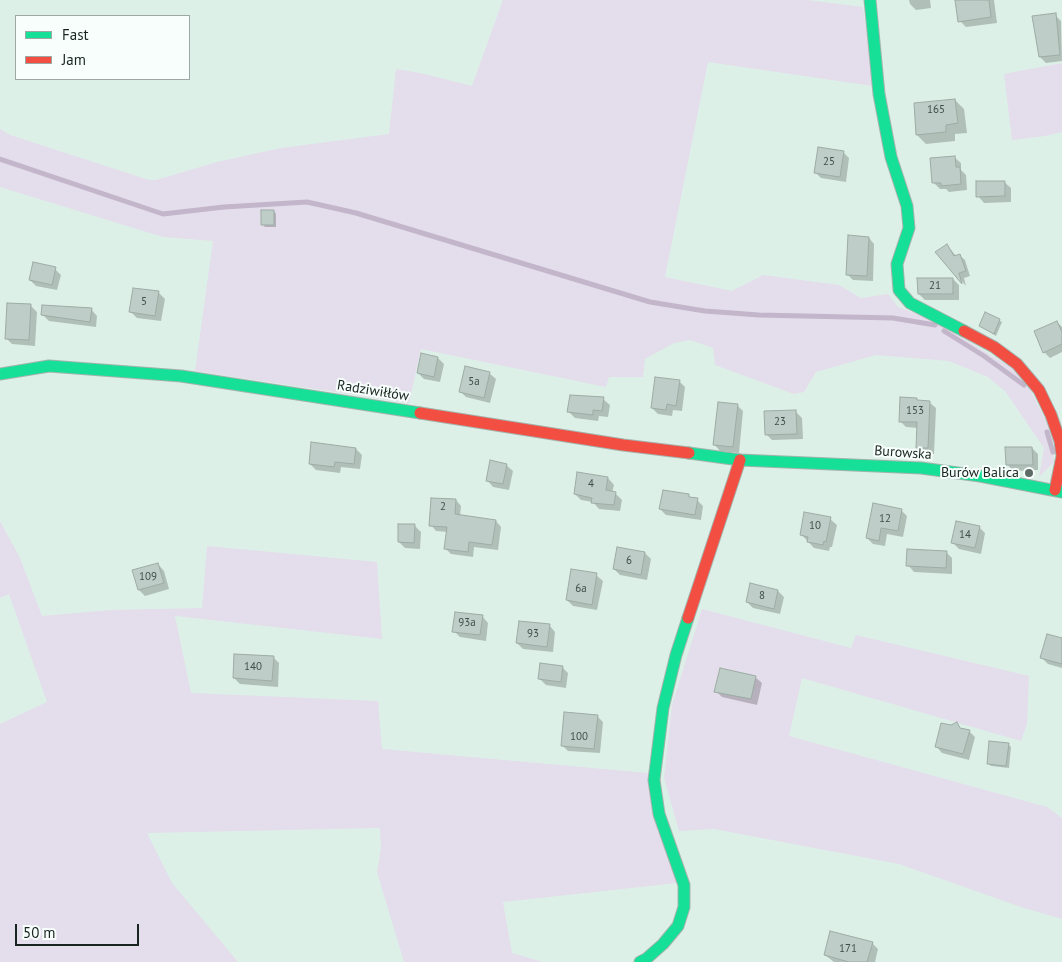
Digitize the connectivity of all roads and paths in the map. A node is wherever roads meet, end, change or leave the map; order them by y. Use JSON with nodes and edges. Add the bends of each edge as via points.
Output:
{"nodes":[{"id":1,"x":870,"y":0,"type":"edge"},
{"id":2,"x":0,"y":374,"type":"edge"},
{"id":3,"x":740,"y":460,"type":"junction"},
{"id":4,"x":1058,"y":491,"type":"edge"},
{"id":5,"x":640,"y":962,"type":"edge"}],
"edges":[{"from":1,"to":4,"type":"street","via":[[879,94],[891,157],[907,206],[909,228],[897,264],[899,290],[910,304],[994,347],[1017,364],[1039,390],[1060,441],[1062,456]]},
{"from":2,"to":3,"type":"street","name":"Radziwiłłów","via":[[49,366],[181,376],[607,443]]},
{"from":3,"to":4,"type":"street","name":"Burowska","via":[[921,468]]},
{"from":3,"to":5,"type":"street","via":[[676,656],[663,708],[654,780],[659,814],[684,885],[684,907],[678,926],[663,944]]}]}
